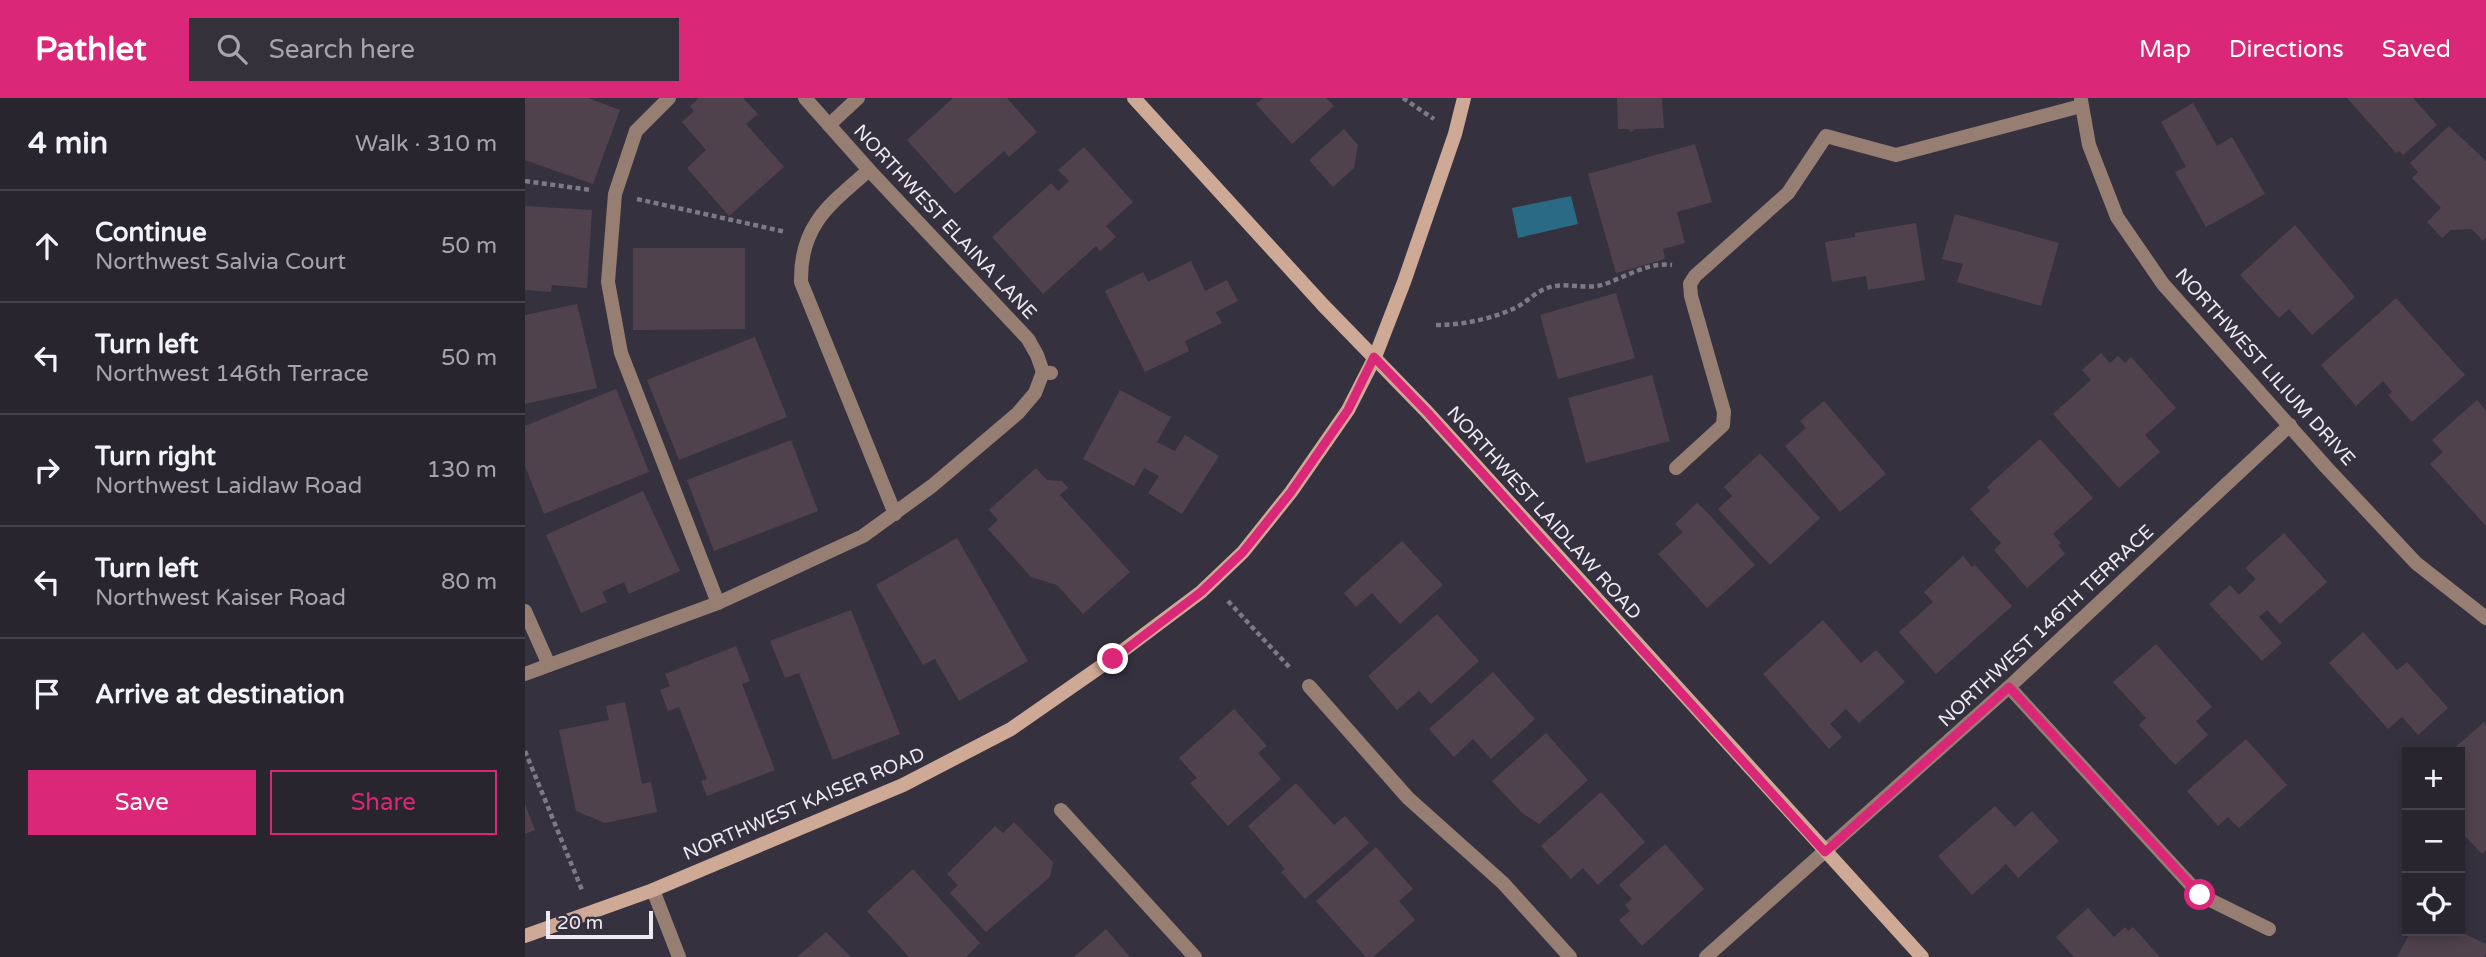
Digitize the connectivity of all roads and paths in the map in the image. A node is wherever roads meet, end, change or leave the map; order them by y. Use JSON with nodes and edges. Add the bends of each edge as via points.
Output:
{"nodes":[{"id":1,"x":670,"y":98,"type":"edge"},
{"id":2,"x":805,"y":98,"type":"edge"},
{"id":3,"x":858,"y":98,"type":"edge"},
{"id":4,"x":1134,"y":98,"type":"edge"},
{"id":5,"x":1403,"y":98,"type":"edge"},
{"id":6,"x":1464,"y":98,"type":"edge"},
{"id":7,"x":2081,"y":102,"type":"edge"},
{"id":8,"x":829,"y":125,"type":"junction"},
{"id":9,"x":1455,"y":134,"type":"junction"},
{"id":10,"x":869,"y":170,"type":"junction"},
{"id":11,"x":525,"y":181,"type":"edge"},
{"id":12,"x":615,"y":194,"type":"junction"},
{"id":13,"x":807,"y":237,"type":"junction"},
{"id":14,"x":1695,"y":276,"type":"junction"},
{"id":15,"x":1436,"y":325,"type":"dead end"},
{"id":16,"x":1374,"y":357,"type":"junction"},
{"id":17,"x":2290,"y":425,"type":"junction"},
{"id":18,"x":1676,"y":468,"type":"dead end"},
{"id":19,"x":895,"y":514,"type":"junction"},
{"id":20,"x":1211,"y":582,"type":"junction"},
{"id":21,"x":718,"y":603,"type":"junction"},
{"id":22,"x":525,"y":611,"type":"edge"},
{"id":23,"x":2486,"y":618,"type":"edge"},
{"id":24,"x":549,"y":665,"type":"junction"},
{"id":25,"x":525,"y":674,"type":"edge"},
{"id":26,"x":1310,"y":687,"type":"joint"},
{"id":27,"x":2009,"y":687,"type":"junction"},
{"id":28,"x":525,"y":751,"type":"edge"},
{"id":29,"x":1061,"y":810,"type":"dead end"},
{"id":30,"x":1825,"y":852,"type":"junction"},
{"id":31,"x":653,"y":890,"type":"junction"},
{"id":32,"x":592,"y":912,"type":"junction"},
{"id":33,"x":2269,"y":929,"type":"dead end"},
{"id":34,"x":525,"y":936,"type":"edge"},
{"id":35,"x":678,"y":957,"type":"edge"},
{"id":36,"x":1195,"y":957,"type":"edge"},
{"id":37,"x":1570,"y":957,"type":"edge"},
{"id":38,"x":1706,"y":957,"type":"edge"},
{"id":39,"x":1921,"y":957,"type":"edge"}],
"edges":[{"from":1,"to":12,"type":"street","via":[[636,131]]},
{"from":2,"to":8,"type":"street","name":"NORTHWEST ELAINA LANE"},
{"from":3,"to":8,"type":"street"},
{"from":4,"to":16,"type":"main road","name":"NORTHWEST LAIDLAW ROAD"},
{"from":5,"to":9,"type":"path"},
{"from":6,"to":9,"type":"main road","name":"NORTHWEST KAISER ROAD"},
{"from":7,"to":14,"type":"street","via":[[1896,155],[1826,136],[1788,193]]},
{"from":7,"to":17,"type":"street","name":"NORTHWEST LILIUM DRIVE","via":[[2089,145],[2117,217],[2163,284]]},
{"from":8,"to":10,"type":"street","name":"NORTHWEST ELAINA LANE"},
{"from":9,"to":16,"type":"main road","name":"NORTHWEST KAISER ROAD"},
{"from":10,"to":13,"type":"street","via":[[831,202]]},
{"from":10,"to":19,"type":"street","name":"NORTHWEST ELAINA LANE","via":[[1028,339],[1047,373],[1018,413]]},
{"from":11,"to":12,"type":"path"},
{"from":12,"to":13,"type":"path"},
{"from":12,"to":21,"type":"street","via":[[608,282],[621,353]]},
{"from":13,"to":19,"type":"street","via":[[801,282]]},
{"from":14,"to":15,"type":"path","via":[[1670,264],[1653,266],[1603,285],[1546,288],[1515,308],[1462,325]]},
{"from":14,"to":18,"type":"street","via":[[1691,296],[1724,412],[1723,425]]},
{"from":16,"to":20,"type":"main road","name":"NORTHWEST KAISER ROAD","via":[[1348,410],[1291,492],[1243,552]]},
{"from":16,"to":30,"type":"main road","name":"NORTHWEST LAIDLAW ROAD"},
{"from":17,"to":23,"type":"street","name":"NORTHWEST LILIUM DRIVE","via":[[2416,563]]},
{"from":17,"to":27,"type":"street","name":"NORTHWEST 146TH TERRACE"},
{"from":19,"to":21,"type":"street","via":[[863,536]]},
{"from":20,"to":26,"type":"path"},
{"from":20,"to":31,"type":"main road","name":"NORTHWEST KAISER ROAD","via":[[1113,659],[1011,729],[903,785]]},
{"from":21,"to":24,"type":"street"},
{"from":22,"to":24,"type":"street"},
{"from":24,"to":25,"type":"street"},
{"from":26,"to":37,"type":"street","via":[[1408,798],[1503,883]]},
{"from":27,"to":30,"type":"street","name":"NORTHWEST 146TH TERRACE"},
{"from":27,"to":33,"type":"street","via":[[2200,895]]},
{"from":28,"to":32,"type":"path"},
{"from":29,"to":36,"type":"street"},
{"from":30,"to":38,"type":"street","name":"NORTHWEST 146TH TERRACE"},
{"from":30,"to":39,"type":"main road","name":"NORTHWEST LAIDLAW ROAD"},
{"from":31,"to":32,"type":"main road","name":"NORTHWEST KAISER ROAD"},
{"from":31,"to":35,"type":"street"},
{"from":32,"to":34,"type":"main road","name":"NORTHWEST KAISER ROAD"}]}
